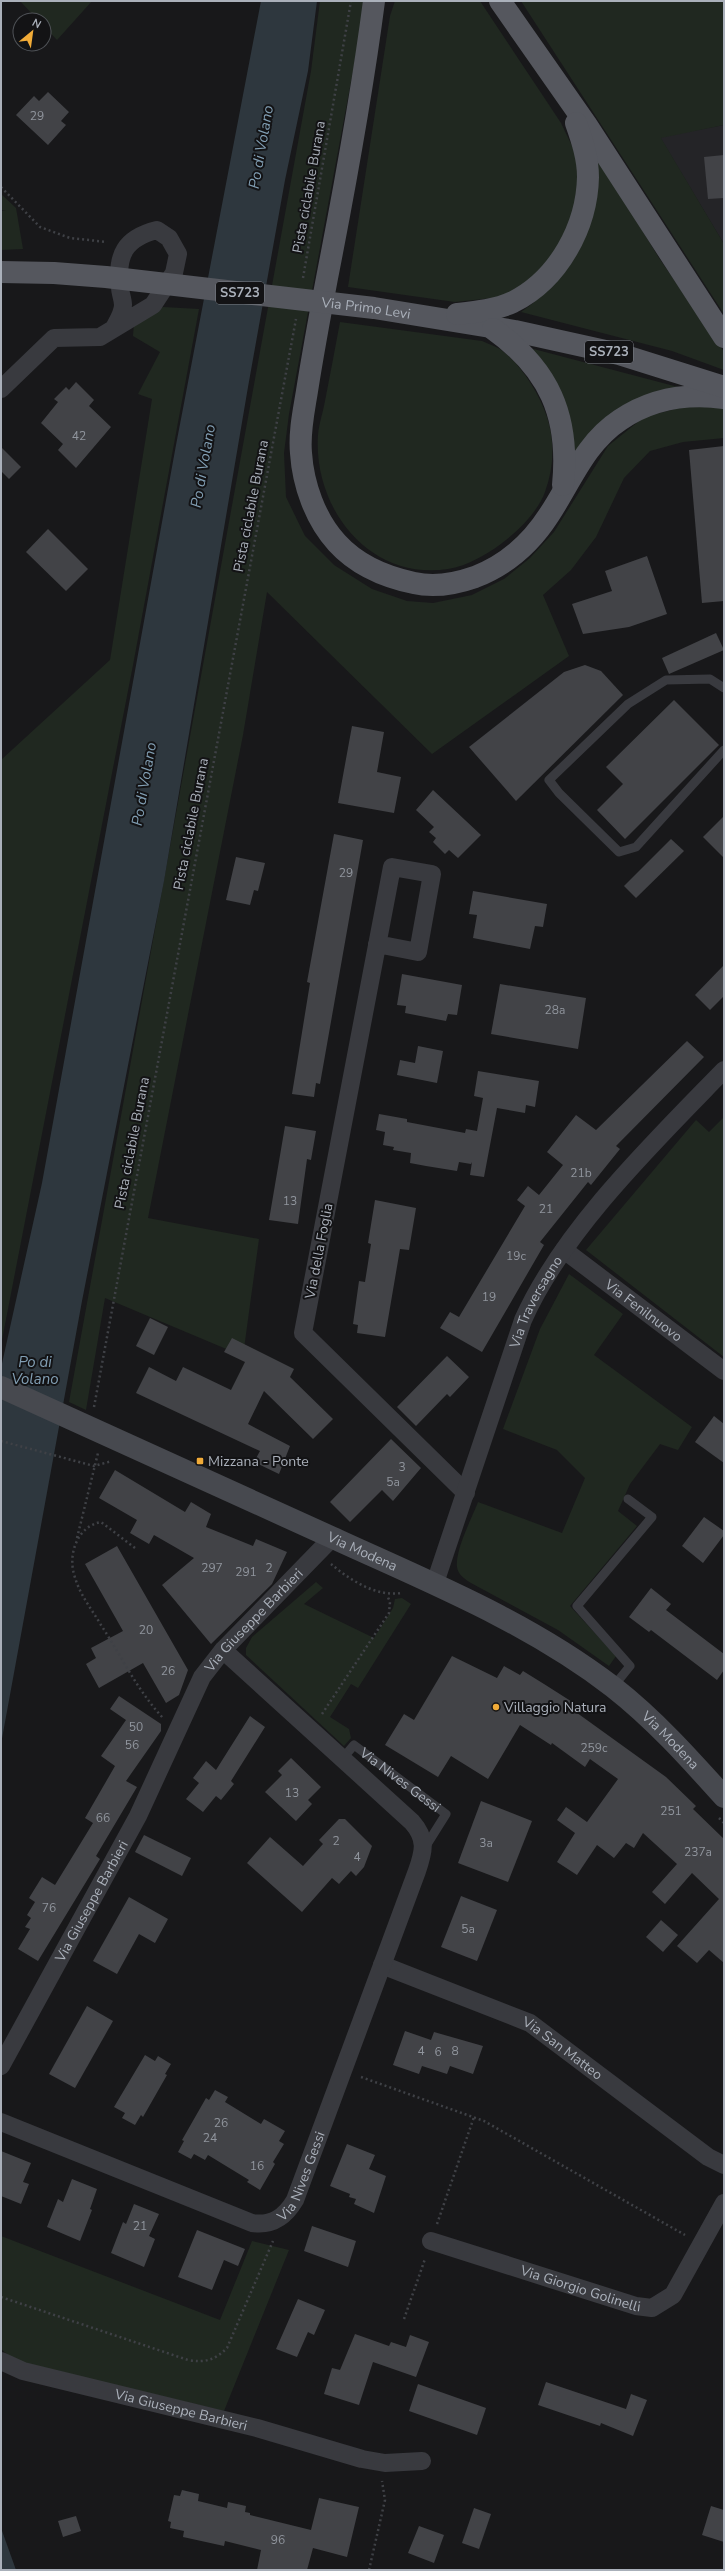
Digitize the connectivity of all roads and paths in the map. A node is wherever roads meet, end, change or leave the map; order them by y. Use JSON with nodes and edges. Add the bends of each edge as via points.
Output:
{"nodes":[{"id":1,"x":351,"y":1,"type":"edge"},
{"id":2,"x":500,"y":1,"type":"edge"},
{"id":3,"x":375,"y":2,"type":"edge"},
{"id":4,"x":554,"y":81,"type":"junction"},
{"id":5,"x":1,"y":187,"type":"edge"},
{"id":6,"x":128,"y":244,"type":"junction"},
{"id":7,"x":1,"y":272,"type":"edge"},
{"id":8,"x":303,"y":282,"type":"dead end"},
{"id":9,"x":297,"y":313,"type":"dead end"},
{"id":10,"x":423,"y":316,"type":"junction"},
{"id":11,"x":491,"y":327,"type":"junction"},
{"id":12,"x":114,"y":328,"type":"junction"},
{"id":13,"x":724,"y":337,"type":"edge"},
{"id":14,"x":724,"y":387,"type":"edge"},
{"id":15,"x":1,"y":389,"type":"edge"},
{"id":16,"x":724,"y":398,"type":"edge"},
{"id":17,"x":563,"y":491,"type":"junction"},
{"id":18,"x":724,"y":688,"type":"edge"},
{"id":19,"x":724,"y":750,"type":"edge"},
{"id":20,"x":377,"y":944,"type":"junction"},
{"id":21,"x":724,"y":1070,"type":"edge"},
{"id":22,"x":564,"y":1250,"type":"junction"},
{"id":23,"x":724,"y":1371,"type":"edge"},
{"id":24,"x":1,"y":1387,"type":"edge"},
{"id":25,"x":96,"y":1426,"type":"junction"},
{"id":26,"x":1,"y":1441,"type":"edge"},
{"id":27,"x":117,"y":1459,"type":"dead end"},
{"id":28,"x":94,"y":1466,"type":"junction"},
{"id":29,"x":466,"y":1493,"type":"junction"},
{"id":30,"x":628,"y":1499,"type":"dead end"},
{"id":31,"x":76,"y":1540,"type":"junction"},
{"id":32,"x":325,"y":1545,"type":"junction"},
{"id":33,"x":135,"y":1548,"type":"dead end"},
{"id":34,"x":435,"y":1584,"type":"junction"},
{"id":35,"x":403,"y":1592,"type":"dead end"},
{"id":36,"x":387,"y":1595,"type":"junction"},
{"id":37,"x":223,"y":1650,"type":"junction"},
{"id":38,"x":613,"y":1687,"type":"junction"},
{"id":39,"x":312,"y":1730,"type":"junction"},
{"id":40,"x":176,"y":1732,"type":"junction"},
{"id":41,"x":343,"y":1758,"type":"junction"},
{"id":42,"x":719,"y":1805,"type":"edge"},
{"id":43,"x":724,"y":1823,"type":"edge"},
{"id":44,"x":424,"y":1850,"type":"junction"},
{"id":45,"x":382,"y":1965,"type":"junction"},
{"id":46,"x":1,"y":2066,"type":"edge"},
{"id":47,"x":474,"y":2117,"type":"dead end"},
{"id":48,"x":1,"y":2122,"type":"edge"},
{"id":49,"x":724,"y":2165,"type":"edge"},
{"id":50,"x":724,"y":2203,"type":"edge"},
{"id":51,"x":283,"y":2215,"type":"junction"},
{"id":52,"x":432,"y":2241,"type":"junction"},
{"id":53,"x":1,"y":2298,"type":"edge"},
{"id":54,"x":404,"y":2319,"type":"dead end"},
{"id":55,"x":1,"y":2362,"type":"edge"},
{"id":56,"x":362,"y":2459,"type":"junction"},
{"id":57,"x":422,"y":2461,"type":"dead end"},
{"id":58,"x":369,"y":2570,"type":"edge"}],
"edges":[{"from":1,"to":8,"type":"path","name":"Pista ciclabile Burana"},
{"from":2,"to":4,"type":"main road"},
{"from":3,"to":17,"type":"main road","via":[[342,203],[304,408],[300,451],[306,484],[318,516],[336,543],[361,564],[394,579],[422,585],[455,584],[491,570],[516,554],[536,534]]},
{"from":4,"to":10,"type":"main road","via":[[576,124],[585,151],[588,175],[585,204],[578,228],[567,250],[550,273],[514,301],[493,310]]},
{"from":4,"to":13,"type":"main road","via":[[586,124]]},
{"from":5,"to":6,"type":"path","via":[[40,227],[53,234]]},
{"from":6,"to":12,"type":"street","via":[[123,251],[118,272],[123,306]]},
{"from":6,"to":12,"type":"street","via":[[145,233],[156,230],[169,238],[178,254],[174,273],[153,305]]},
{"from":7,"to":10,"type":"main road","name":"Via Primo Levi","number":"SS723","via":[[54,273],[106,278],[374,308]]},
{"from":9,"to":25,"type":"path","name":"Pista ciclabile Burana","via":[[98,1379]]},
{"from":10,"to":11,"type":"main road","name":"Via Primo Levi","number":"SS723"},
{"from":11,"to":14,"type":"main road","name":"Via Primo Levi","number":"SS723","via":[[619,354]]},
{"from":11,"to":17,"type":"main road","via":[[514,343],[529,359],[548,385],[559,410],[565,464]]},
{"from":12,"to":15,"type":"street","via":[[100,336],[54,338]]},
{"from":16,"to":17,"type":"main road","via":[[704,395],[672,398],[642,408],[619,420],[597,440],[578,464]]},
{"from":18,"to":19,"type":"lane","via":[[710,680],[666,680],[628,704],[549,780],[559,793],[620,852],[636,847]]},
{"from":20,"to":20,"type":"street","name":"Via della Foglia","via":[[392,867],[432,874],[418,952]]},
{"from":20,"to":29,"type":"street","name":"Via della Foglia","via":[[303,1333]]},
{"from":21,"to":22,"type":"street","name":"Via Traversagno","via":[[628,1172]]},
{"from":22,"to":23,"type":"street","name":"Via Fenilnuovo"},
{"from":22,"to":29,"type":"street","name":"Via Traversagno","via":[[532,1299],[523,1320]]},
{"from":24,"to":25,"type":"main road","name":"Via Modena"},
{"from":25,"to":28,"type":"path"},
{"from":25,"to":32,"type":"main road","name":"Via Modena"},
{"from":26,"to":28,"type":"path"},
{"from":27,"to":28,"type":"path"},
{"from":28,"to":31,"type":"path"},
{"from":29,"to":34,"type":"street","name":"Via Traversagno"},
{"from":30,"to":38,"type":"lane","via":[[652,1517],[577,1606],[630,1666]]},
{"from":31,"to":33,"type":"path","via":[[91,1524],[101,1522]]},
{"from":31,"to":40,"type":"path","via":[[74,1573],[81,1592],[145,1697]]},
{"from":32,"to":34,"type":"main road","name":"Via Modena"},
{"from":32,"to":36,"type":"path","via":[[347,1577]]},
{"from":32,"to":37,"type":"street","name":"Via Giuseppe Barbieri"},
{"from":34,"to":38,"type":"main road","name":"Via Modena","via":[[483,1606],[543,1639]]},
{"from":35,"to":36,"type":"path"},
{"from":36,"to":39,"type":"path","via":[[390,1602],[389,1613]]},
{"from":37,"to":39,"type":"street","name":"Via Nives Gessi"},
{"from":37,"to":40,"type":"street","name":"Via Giuseppe Barbieri","via":[[200,1681]]},
{"from":38,"to":42,"type":"main road","name":"Via Modena","via":[[668,1736]]},
{"from":39,"to":41,"type":"street","name":"Via Nives Gessi"},
{"from":40,"to":46,"type":"street","name":"Via Giuseppe Barbieri","via":[[131,1830]]},
{"from":41,"to":44,"type":"street","name":"Via Nives Gessi","via":[[412,1822],[422,1835]]},
{"from":41,"to":44,"type":"lane","name":"Via Nives Gessi","via":[[354,1745],[446,1814]]},
{"from":42,"to":43,"type":"path"},
{"from":44,"to":45,"type":"street","name":"Via Nives Gessi"},
{"from":45,"to":49,"type":"street","name":"Via San Matteo","via":[[530,2023],[708,2157]]},
{"from":45,"to":51,"type":"street","name":"Via Nives Gessi","via":[[295,2200]]},
{"from":47,"to":52,"type":"path"},
{"from":48,"to":51,"type":"street","name":"Via Nives Gessi","via":[[244,2220],[260,2224],[269,2223]]},
{"from":50,"to":52,"type":"street","name":"Via Giorgio Golinelli","via":[[679,2287],[666,2301],[652,2308],[636,2306]]},
{"from":51,"to":53,"type":"path","via":[[227,2348],[209,2361],[188,2360]]},
{"from":52,"to":54,"type":"path"},
{"from":55,"to":56,"type":"street","name":"Via Giuseppe Barbieri","via":[[22,2371],[257,2428]]},
{"from":56,"to":57,"type":"street","name":"Via Giuseppe Barbieri","via":[[385,2463]]},
{"from":56,"to":58,"type":"path","via":[[377,2472],[385,2489],[385,2500]]}]}
